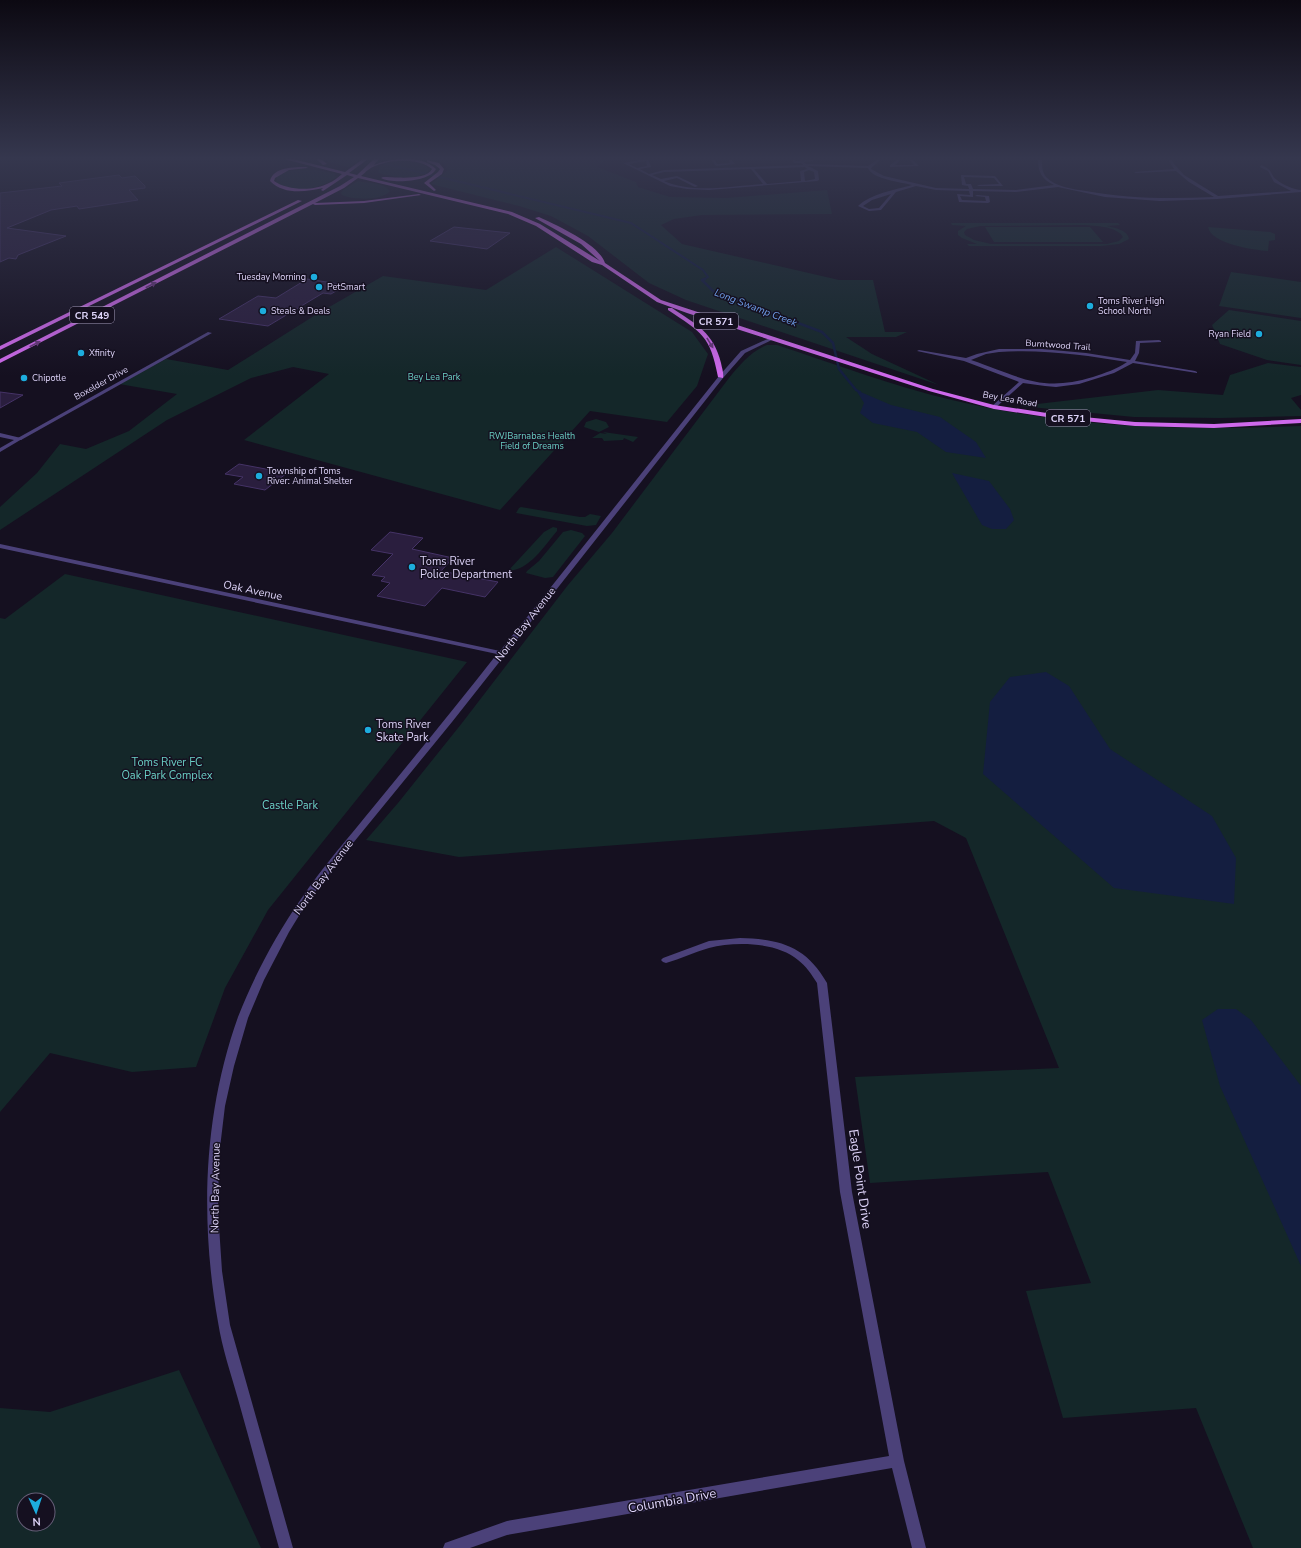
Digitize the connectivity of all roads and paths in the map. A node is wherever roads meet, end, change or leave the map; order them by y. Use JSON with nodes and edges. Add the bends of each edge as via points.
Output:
{"nodes":[{"id":1,"x":238,"y":231,"type":"edge"},
{"id":2,"x":247,"y":231,"type":"edge"},
{"id":3,"x":256,"y":231,"type":"edge"},
{"id":4,"x":548,"y":231,"type":"edge"},
{"id":5,"x":563,"y":231,"type":"edge"},
{"id":6,"x":239,"y":240,"type":"junction"},
{"id":7,"x":604,"y":264,"type":"junction"},
{"id":8,"x":184,"y":267,"type":"junction"},
{"id":9,"x":154,"y":272,"type":"junction"},
{"id":10,"x":136,"y":281,"type":"junction"},
{"id":11,"x":659,"y":301,"type":"junction"},
{"id":12,"x":210,"y":333,"type":"dead end"},
{"id":13,"x":774,"y":338,"type":"junction"},
{"id":14,"x":1159,"y":341,"type":"dead end"},
{"id":15,"x":0,"y":348,"type":"edge"},
{"id":16,"x":919,"y":352,"type":"dead end"},
{"id":17,"x":0,"y":354,"type":"edge"},
{"id":18,"x":966,"y":360,"type":"junction"},
{"id":19,"x":0,"y":361,"type":"edge"},
{"id":20,"x":1133,"y":362,"type":"junction"},
{"id":21,"x":1194,"y":372,"type":"dead end"},
{"id":22,"x":721,"y":376,"type":"junction"},
{"id":23,"x":1022,"y":381,"type":"junction"},
{"id":24,"x":994,"y":407,"type":"junction"},
{"id":25,"x":1301,"y":422,"type":"edge"},
{"id":26,"x":0,"y":435,"type":"edge"},
{"id":27,"x":19,"y":439,"type":"junction"},
{"id":28,"x":0,"y":450,"type":"edge"},
{"id":29,"x":0,"y":546,"type":"edge"},
{"id":30,"x":502,"y":653,"type":"junction"},
{"id":31,"x":666,"y":960,"type":"dead end"},
{"id":32,"x":897,"y":1461,"type":"junction"},
{"id":33,"x":286,"y":1548,"type":"edge"},
{"id":34,"x":450,"y":1548,"type":"edge"},
{"id":35,"x":919,"y":1548,"type":"edge"}],
"edges":[{"from":1,"to":9,"type":"main road","number":"CR 549"},
{"from":2,"to":6,"type":"main road","via":[[238,236]]},
{"from":3,"to":6,"type":"main road","number":"CR 549"},
{"from":4,"to":7,"type":"main road","number":"CR 571","via":[[594,261]]},
{"from":5,"to":7,"type":"main road","number":"CR 571","via":[[602,259]]},
{"from":6,"to":8,"type":"main road","number":"CR 549"},
{"from":7,"to":11,"type":"main road","number":"CR 571"},
{"from":8,"to":9,"type":"main road"},
{"from":19,"to":8,"type":"main road","number":"CR 549","one_way":true},
{"from":9,"to":10,"type":"main road","number":"CR 549"},
{"from":10,"to":15,"type":"main road","number":"CR 549"},
{"from":10,"to":17,"type":"main road","via":[[139,283],[137,286],[80,312]]},
{"from":11,"to":13,"type":"main road","number":"CR 571"},
{"from":11,"to":22,"type":"main road","one_way":true,"via":[[709,339],[715,351]]},
{"from":12,"to":27,"type":"street","name":"Boxelder Drive"},
{"from":13,"to":22,"type":"street","name":"North Bay Avenue","via":[[743,352]]},
{"from":13,"to":24,"type":"main road","name":"Bey Lea Road","number":"CR 571","via":[[931,390]]},
{"from":14,"to":20,"type":"street","via":[[1138,342],[1139,352]]},
{"from":16,"to":18,"type":"street"},
{"from":18,"to":20,"type":"street","name":"Burntwood Trail","via":[[990,352],[1040,350],[1075,352]]},
{"from":18,"to":23,"type":"street"},
{"from":20,"to":21,"type":"street","name":"Burntwood Trail"},
{"from":20,"to":23,"type":"street","via":[[1073,384],[1046,385]]},
{"from":22,"to":30,"type":"street","name":"North Bay Avenue"},
{"from":23,"to":24,"type":"street"},
{"from":24,"to":25,"type":"main road","name":"Bey Lea Road","number":"CR 571","via":[[1135,424],[1214,426]]},
{"from":26,"to":27,"type":"street"},
{"from":27,"to":28,"type":"street","name":"Boxelder Drive"},
{"from":29,"to":30,"type":"street","name":"Oak Avenue"},
{"from":30,"to":33,"type":"street","name":"North Bay Avenue","via":[[305,899],[259,980],[229,1066],[220,1106],[214,1156],[212,1211],[216,1271],[224,1325]]},
{"from":31,"to":32,"type":"street","name":"Eagle Point Drive","via":[[714,944],[773,944],[792,952],[809,964],[822,983],[846,1192]]},
{"from":32,"to":34,"type":"street","name":"Columbia Drive","via":[[507,1528]]},
{"from":32,"to":35,"type":"street","name":"Eagle Point Drive"}]}
